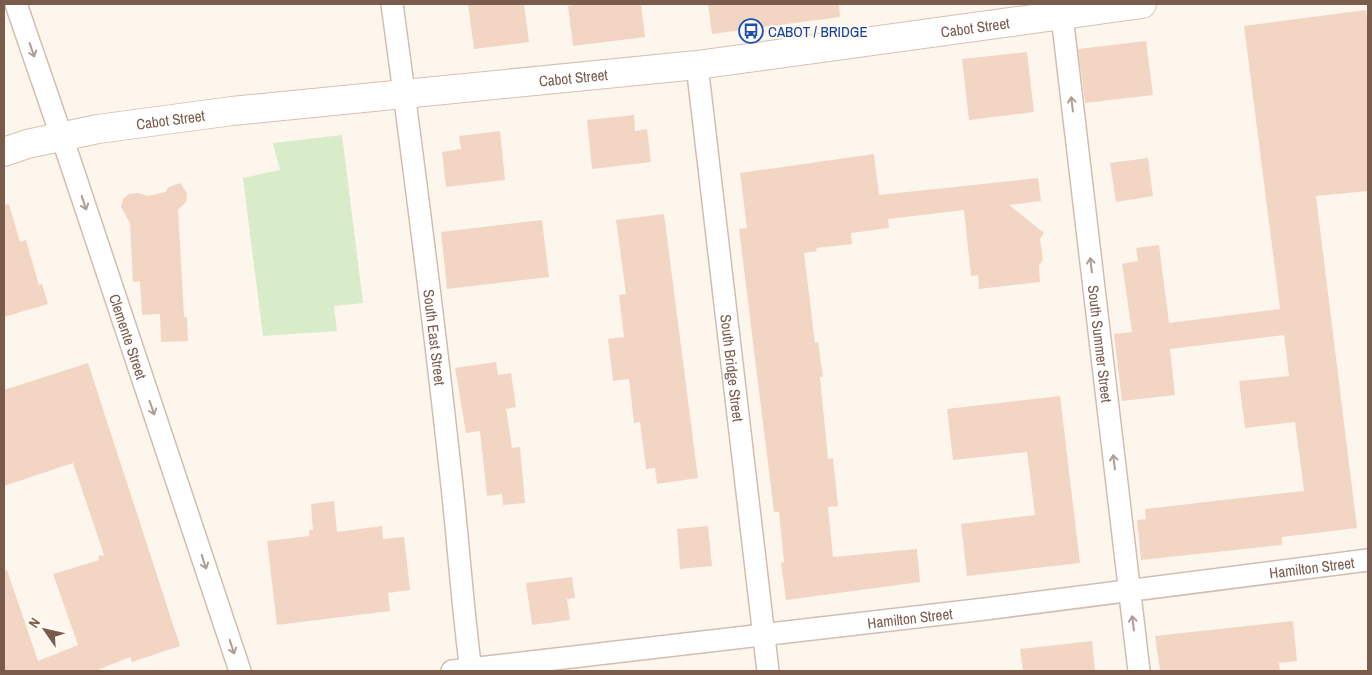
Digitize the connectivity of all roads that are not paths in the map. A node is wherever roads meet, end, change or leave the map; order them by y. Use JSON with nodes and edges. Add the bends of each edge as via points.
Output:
{"nodes":[{"id":1,"x":16,"y":4,"type":"edge"},
{"id":2,"x":392,"y":4,"type":"edge"},
{"id":3,"x":1142,"y":4,"type":"edge"},
{"id":4,"x":1062,"y":16,"type":"junction"},
{"id":5,"x":697,"y":65,"type":"junction"},
{"id":6,"x":405,"y":95,"type":"junction"},
{"id":7,"x":62,"y":137,"type":"junction"},
{"id":8,"x":4,"y":152,"type":"edge"},
{"id":9,"x":1368,"y":560,"type":"edge"},
{"id":10,"x":1129,"y":591,"type":"junction"},
{"id":11,"x":764,"y":635,"type":"junction"},
{"id":12,"x":465,"y":670,"type":"edge"},
{"id":13,"x":240,"y":671,"type":"edge"},
{"id":14,"x":768,"y":671,"type":"edge"},
{"id":15,"x":1139,"y":671,"type":"edge"}],
"edges":[{"from":1,"to":7,"type":"street","name":"Clemente Street","one_way":true},
{"from":2,"to":6,"type":"street","name":"South East Street"},
{"from":3,"to":4,"type":"main road","name":"Cabot Street"},
{"from":4,"to":5,"type":"main road","name":"Cabot Street"},
{"from":10,"to":4,"type":"street","name":"South Summer Street","one_way":true},
{"from":5,"to":6,"type":"main road","name":"Cabot Street"},
{"from":5,"to":11,"type":"street","name":"South Bridge Street"},
{"from":6,"to":7,"type":"main road","name":"Cabot Street","via":[[232,111]]},
{"from":6,"to":12,"type":"street","name":"South East Street","via":[[448,452],[465,627]]},
{"from":7,"to":8,"type":"main road","name":"Cabot Street"},
{"from":7,"to":13,"type":"street","name":"Clemente Street","one_way":true},
{"from":9,"to":10,"type":"street","name":"Hamilton Street"},
{"from":10,"to":11,"type":"street","name":"Hamilton Street"},
{"from":15,"to":10,"type":"street","name":"South Summer Street","one_way":true},
{"from":11,"to":12,"type":"street","name":"Hamilton Street"},
{"from":11,"to":14,"type":"street","name":"South Bridge Street"}]}
